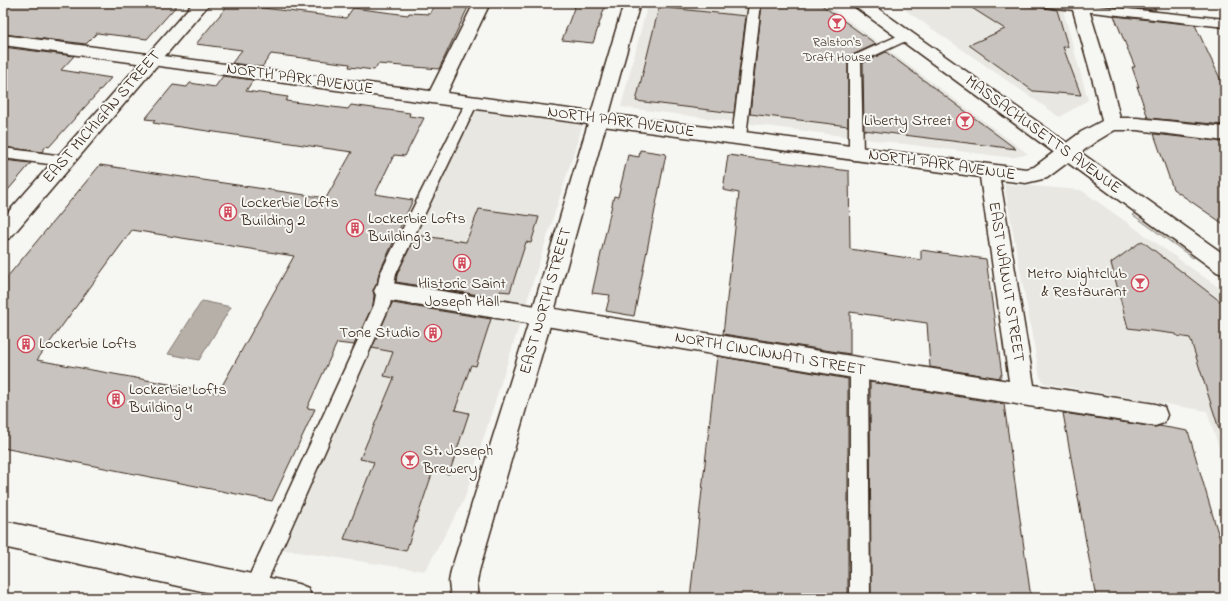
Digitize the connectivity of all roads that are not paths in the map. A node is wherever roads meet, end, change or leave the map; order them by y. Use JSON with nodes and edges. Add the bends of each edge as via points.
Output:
{"nodes":[{"id":1,"x":202,"y":3,"type":"edge"},
{"id":2,"x":482,"y":3,"type":"edge"},
{"id":3,"x":632,"y":3,"type":"edge"},
{"id":4,"x":755,"y":3,"type":"edge"},
{"id":5,"x":860,"y":3,"type":"edge"},
{"id":6,"x":1038,"y":3,"type":"edge"},
{"id":7,"x":1080,"y":5,"type":"edge"},
{"id":8,"x":1225,"y":23,"type":"edge"},
{"id":9,"x":906,"y":36,"type":"junction"},
{"id":10,"x":3,"y":40,"type":"edge"},
{"id":11,"x":152,"y":59,"type":"junction"},
{"id":12,"x":436,"y":97,"type":"junction"},
{"id":13,"x":472,"y":102,"type":"junction"},
{"id":14,"x":599,"y":119,"type":"junction"},
{"id":15,"x":1112,"y":124,"type":"junction"},
{"id":16,"x":1225,"y":134,"type":"edge"},
{"id":17,"x":739,"y":138,"type":"junction"},
{"id":18,"x":1067,"y":152,"type":"junction"},
{"id":19,"x":3,"y":153,"type":"edge"},
{"id":20,"x":856,"y":153,"type":"junction"},
{"id":21,"x":64,"y":161,"type":"junction"},
{"id":22,"x":989,"y":171,"type":"junction"},
{"id":23,"x":3,"y":232,"type":"edge"},
{"id":24,"x":1225,"y":266,"type":"edge"},
{"id":25,"x":385,"y":290,"type":"junction"},
{"id":26,"x":542,"y":315,"type":"junction"},
{"id":27,"x":859,"y":369,"type":"junction"},
{"id":28,"x":1023,"y":394,"type":"junction"},
{"id":29,"x":1155,"y":415,"type":"dead end"},
{"id":30,"x":3,"y":534,"type":"edge"},
{"id":31,"x":254,"y":588,"type":"junction"},
{"id":32,"x":298,"y":598,"type":"edge"},
{"id":33,"x":465,"y":598,"type":"edge"},
{"id":34,"x":860,"y":598,"type":"edge"}],
"edges":[{"from":1,"to":11,"type":"street","name":"EAST MICHIGAN STREET"},
{"from":2,"to":12,"type":"street"},
{"from":3,"to":14,"type":"street","name":"EAST NORTH STREET"},
{"from":4,"to":17,"type":"lane"},
{"from":5,"to":9,"type":"street","name":"MASSACHUSETTS AVENUE"},
{"from":6,"to":7,"type":"lane"},
{"from":7,"to":8,"type":"lane"},
{"from":7,"to":15,"type":"street"},
{"from":9,"to":18,"type":"street","name":"MASSACHUSETTS AVENUE"},
{"from":9,"to":20,"type":"lane","via":[[855,60]]},
{"from":10,"to":11,"type":"street","name":"NORTH PARK AVENUE"},
{"from":11,"to":12,"type":"street","name":"NORTH PARK AVENUE"},
{"from":11,"to":21,"type":"street","name":"EAST MICHIGAN STREET"},
{"from":12,"to":13,"type":"street","name":"NORTH PARK AVENUE"},
{"from":13,"to":14,"type":"street","name":"NORTH PARK AVENUE"},
{"from":13,"to":25,"type":"lane","via":[[388,274]]},
{"from":14,"to":17,"type":"street","name":"NORTH PARK AVENUE"},
{"from":14,"to":26,"type":"street","name":"EAST NORTH STREET"},
{"from":15,"to":16,"type":"street","name":"NORTH PARK AVENUE","via":[[1137,124]]},
{"from":15,"to":18,"type":"street","name":"NORTH PARK AVENUE","via":[[1088,136]]},
{"from":17,"to":20,"type":"street","name":"NORTH PARK AVENUE"},
{"from":18,"to":22,"type":"street","name":"NORTH PARK AVENUE","via":[[1035,175]]},
{"from":18,"to":24,"type":"street","name":"MASSACHUSETTS AVENUE"},
{"from":19,"to":21,"type":"lane"},
{"from":20,"to":22,"type":"street","name":"NORTH PARK AVENUE"},
{"from":21,"to":23,"type":"street","name":"EAST MICHIGAN STREET"},
{"from":22,"to":28,"type":"street","name":"EAST WALNUT STREET"},
{"from":25,"to":26,"type":"street","name":"NORTH CINCINNATI STREET"},
{"from":25,"to":31,"type":"lane","via":[[382,305]]},
{"from":26,"to":27,"type":"street","name":"NORTH CINCINNATI STREET"},
{"from":26,"to":33,"type":"street","name":"EAST NORTH STREET","via":[[465,571]]},
{"from":27,"to":28,"type":"street","name":"NORTH CINCINNATI STREET"},
{"from":27,"to":34,"type":"lane"},
{"from":28,"to":29,"type":"street","name":"NORTH CINCINNATI STREET"},
{"from":30,"to":31,"type":"street"},
{"from":31,"to":32,"type":"street"}]}
